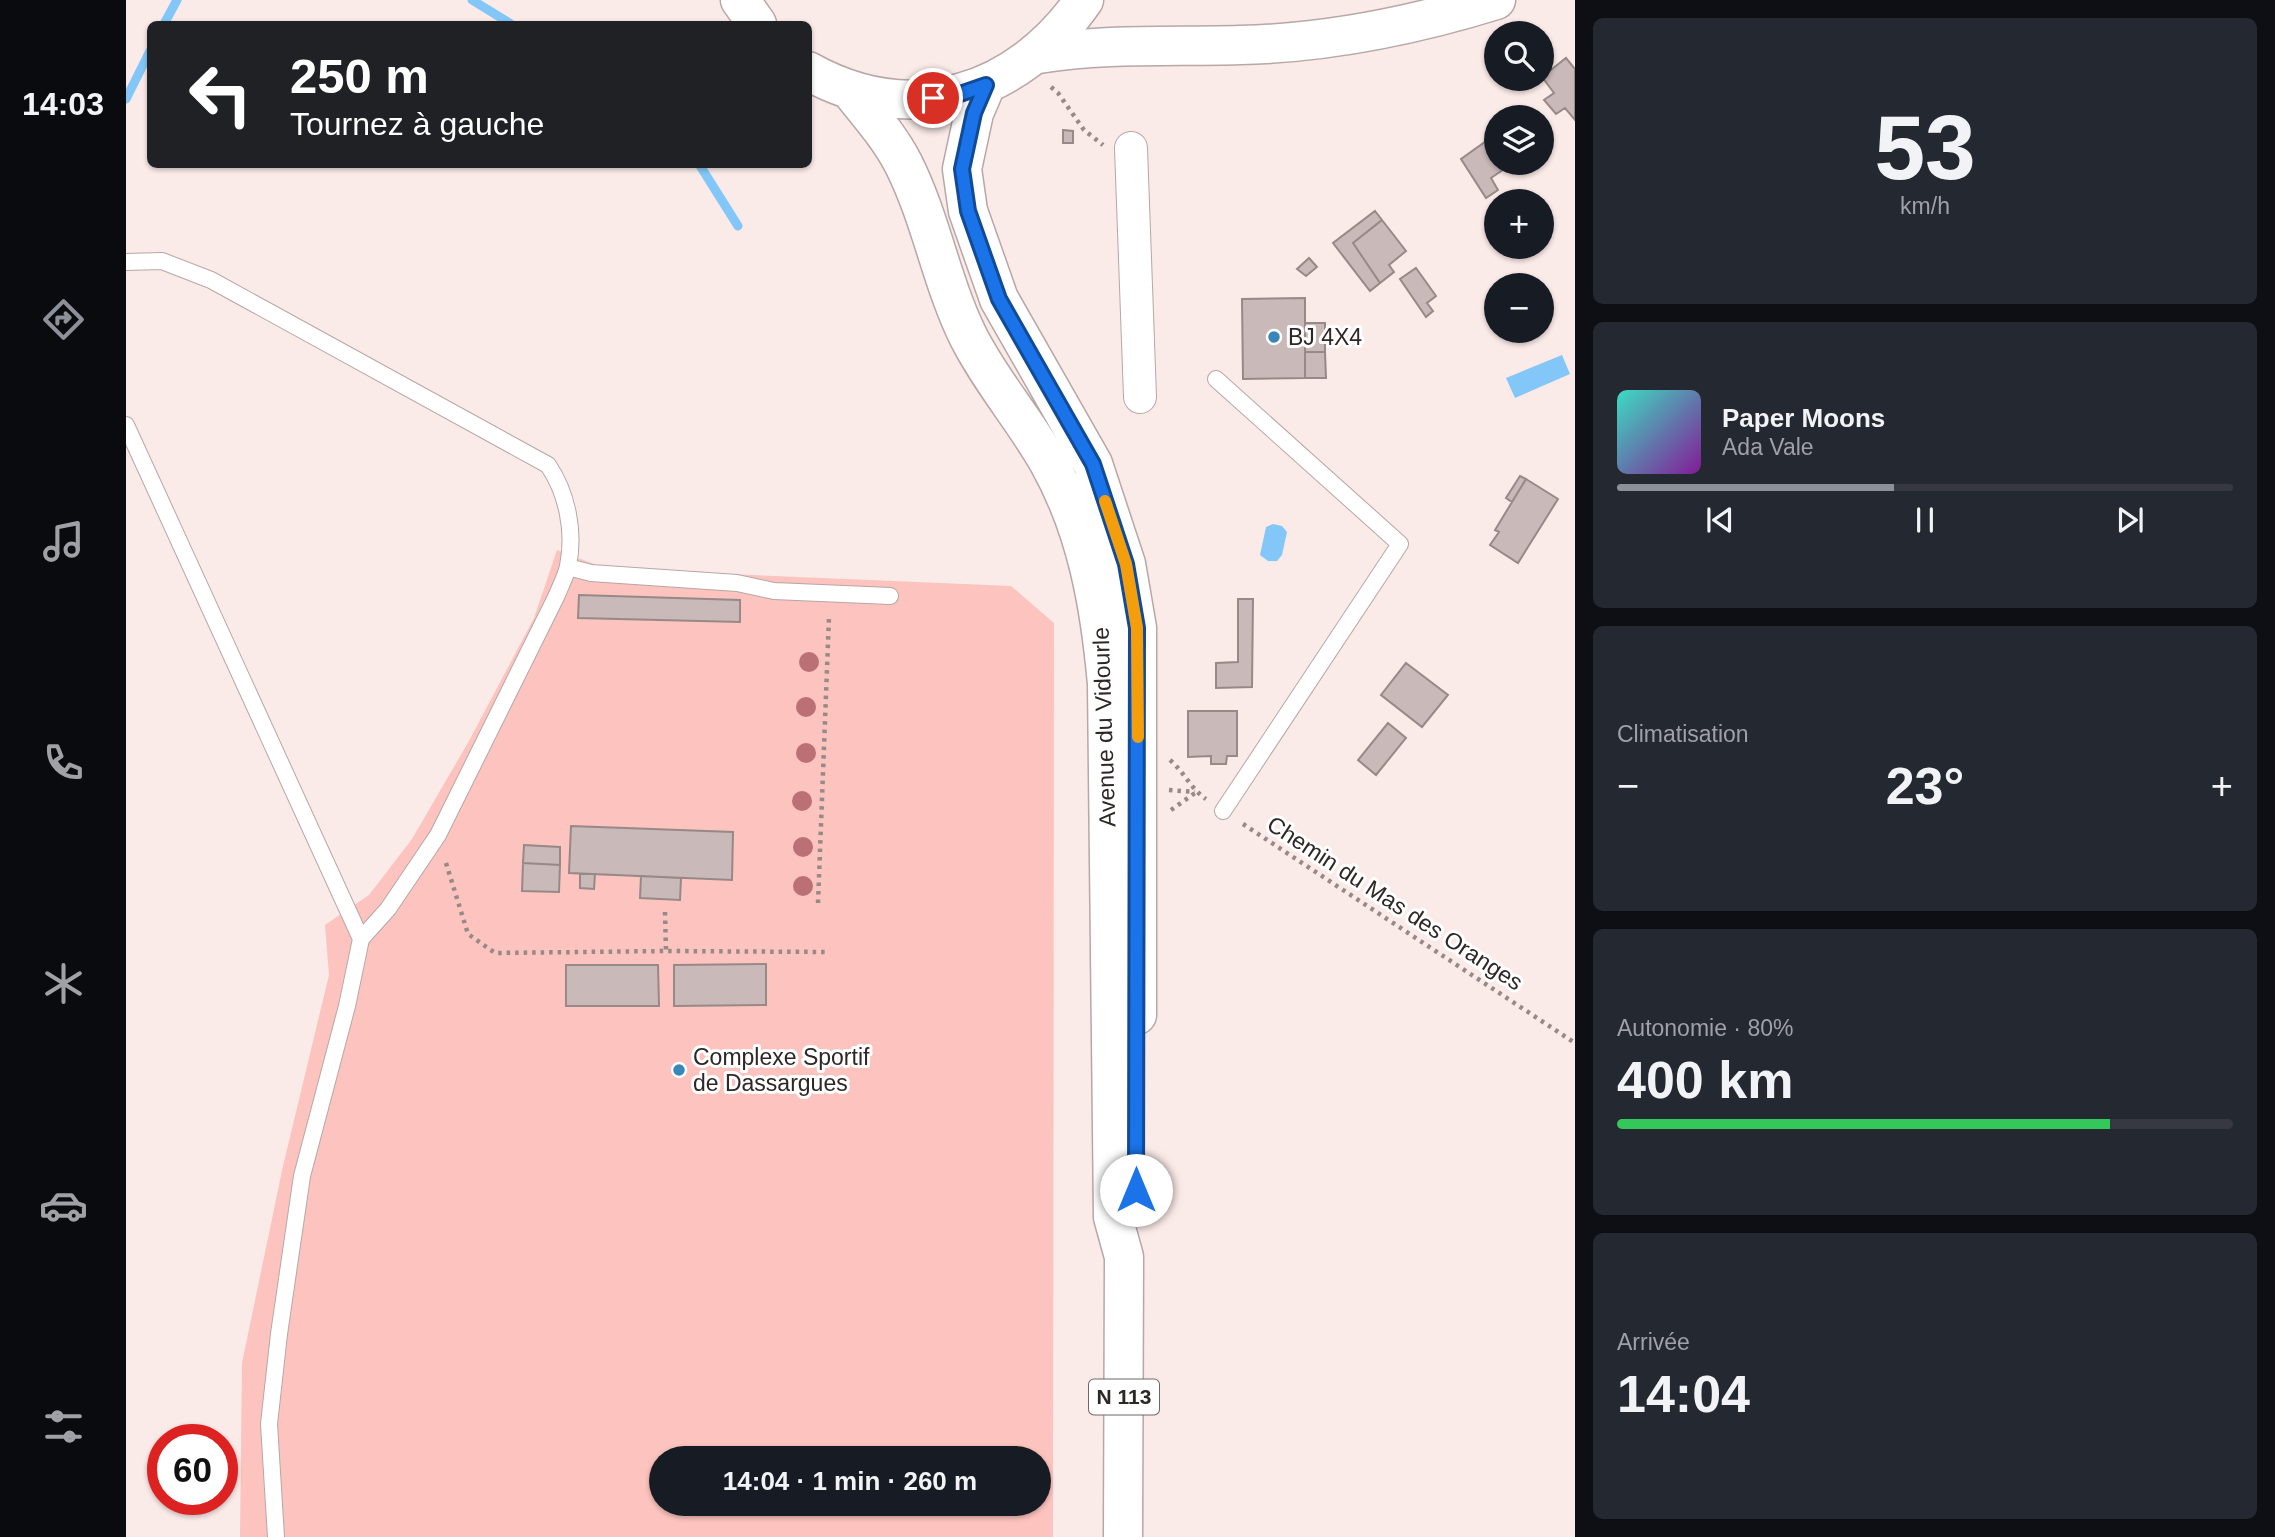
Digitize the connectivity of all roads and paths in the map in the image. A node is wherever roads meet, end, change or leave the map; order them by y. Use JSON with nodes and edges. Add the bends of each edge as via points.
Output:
{"nodes":[{"id":1,"x":740,"y":0,"type":"edge"},
{"id":2,"x":1084,"y":0,"type":"edge"},
{"id":3,"x":1496,"y":0,"type":"edge"},
{"id":4,"x":755,"y":21,"type":"edge"},
{"id":5,"x":1030,"y":60,"type":"junction"},
{"id":6,"x":812,"y":73,"type":"edge"},
{"id":7,"x":986,"y":85,"type":"junction"},
{"id":8,"x":850,"y":90,"type":"junction"},
{"id":9,"x":1131,"y":156,"type":"joint"},
{"id":10,"x":126,"y":262,"type":"edge"},
{"id":11,"x":1216,"y":379,"type":"dead end"},
{"id":12,"x":1140,"y":397,"type":"dead end"},
{"id":13,"x":126,"y":425,"type":"edge"},
{"id":14,"x":568,"y":567,"type":"junction"},
{"id":15,"x":829,"y":594,"type":"junction"},
{"id":16,"x":890,"y":596,"type":"dead end"},
{"id":17,"x":1196,"y":792,"type":"dead end"},
{"id":18,"x":1223,"y":811,"type":"junction"},
{"id":19,"x":438,"y":835,"type":"junction"},
{"id":20,"x":818,"y":903,"type":"dead end"},
{"id":21,"x":665,"y":912,"type":"dead end"},
{"id":22,"x":361,"y":939,"type":"junction"},
{"id":23,"x":666,"y":951,"type":"junction"},
{"id":24,"x":830,"y":953,"type":"dead end"},
{"id":25,"x":1575,"y":1043,"type":"edge"},
{"id":26,"x":1124,"y":1257,"type":"junction"},
{"id":27,"x":275,"y":1537,"type":"edge"},
{"id":28,"x":1123,"y":1537,"type":"edge"}],
"edges":[{"from":1,"to":4,"type":"main road"},
{"from":2,"to":5,"type":"main road","via":[[1063,29]]},
{"from":3,"to":5,"type":"main road","via":[[1367,34],[1313,41],[1067,49]]},
{"from":5,"to":7,"type":"main road"},
{"from":5,"to":9,"type":"path","via":[[1084,130]]},
{"from":6,"to":8,"type":"main road"},
{"from":7,"to":8,"type":"main road","via":[[960,94],[905,100]]},
{"from":7,"to":26,"type":"main road","name":"Avenue du Vidourle","number":"N 113","via":[[974,113],[962,169],[968,211],[999,299],[1093,464],[1126,564],[1137,628],[1136,1217]]},
{"from":8,"to":26,"type":"main road","name":"Avenue du Vidourle","number":"N 113","via":[[902,162],[965,329],[1048,461],[1070,505],[1091,571],[1107,684],[1113,1217]]},
{"from":9,"to":12,"type":"street"},
{"from":10,"to":14,"type":"lane","via":[[162,261],[211,280],[548,465],[568,511]]},
{"from":11,"to":18,"type":"lane","via":[[1401,544]]},
{"from":13,"to":22,"type":"lane"},
{"from":14,"to":15,"type":"lane","via":[[591,573]]},
{"from":14,"to":19,"type":"lane"},
{"from":15,"to":16,"type":"lane"},
{"from":15,"to":20,"type":"path"},
{"from":17,"to":18,"type":"path","name":"Chemin du Mas des Oranges"},
{"from":18,"to":25,"type":"path","name":"Chemin du Mas des Oranges"},
{"from":19,"to":22,"type":"lane","via":[[388,909]]},
{"from":19,"to":23,"type":"path","via":[[468,934],[495,953]]},
{"from":21,"to":23,"type":"path"},
{"from":22,"to":27,"type":"lane","via":[[302,1176],[279,1334],[269,1424]]},
{"from":23,"to":24,"type":"path"},
{"from":26,"to":28,"type":"main road","name":"Avenue du Vidourle","number":"N 113"}]}
